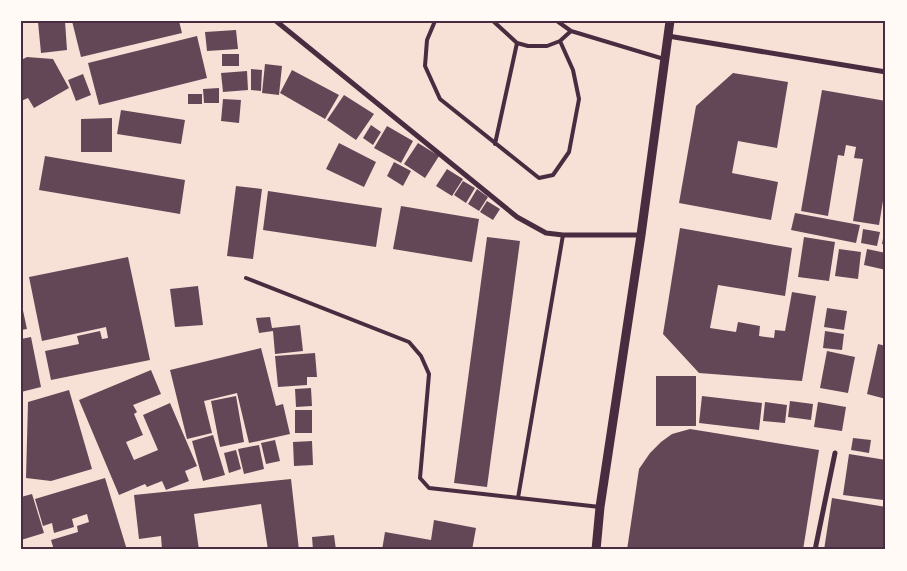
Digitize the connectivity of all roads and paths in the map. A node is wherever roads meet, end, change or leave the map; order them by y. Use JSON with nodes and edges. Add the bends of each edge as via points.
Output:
{"nodes":[{"id":1,"x":276,"y":21,"type":"edge"},
{"id":2,"x":435,"y":21,"type":"edge"},
{"id":3,"x":493,"y":21,"type":"edge"},
{"id":4,"x":557,"y":21,"type":"edge"},
{"id":5,"x":670,"y":21,"type":"edge"},
{"id":6,"x":571,"y":31,"type":"junction"},
{"id":7,"x":667,"y":36,"type":"junction"},
{"id":8,"x":560,"y":41,"type":"junction"},
{"id":9,"x":517,"y":43,"type":"junction"},
{"id":10,"x":664,"y":59,"type":"junction"},
{"id":11,"x":886,"y":72,"type":"edge"},
{"id":12,"x":495,"y":144,"type":"junction"},
{"id":13,"x":563,"y":235,"type":"junction"},
{"id":14,"x":641,"y":235,"type":"junction"},
{"id":15,"x":246,"y":278,"type":"dead end"},
{"id":16,"x":835,"y":453,"type":"dead end"},
{"id":17,"x":518,"y":498,"type":"junction"},
{"id":18,"x":600,"y":507,"type":"junction"},
{"id":19,"x":596,"y":550,"type":"edge"},
{"id":20,"x":815,"y":550,"type":"edge"}],
"edges":[{"from":1,"to":13,"type":"street","via":[[517,217],[546,233]]},
{"from":2,"to":12,"type":"lane","via":[[427,40],[425,66],[440,99]]},
{"from":3,"to":9,"type":"lane"},
{"from":4,"to":6,"type":"lane"},
{"from":5,"to":7,"type":"street"},
{"from":6,"to":8,"type":"lane"},
{"from":6,"to":10,"type":"lane"},
{"from":7,"to":10,"type":"street"},
{"from":7,"to":11,"type":"street"},
{"from":8,"to":9,"type":"lane","via":[[547,46]]},
{"from":8,"to":12,"type":"lane","via":[[573,70],[578,99],[569,152],[553,175],[539,178]]},
{"from":9,"to":12,"type":"lane"},
{"from":10,"to":14,"type":"street"},
{"from":13,"to":14,"type":"street"},
{"from":13,"to":17,"type":"lane"},
{"from":14,"to":18,"type":"street"},
{"from":15,"to":17,"type":"lane","via":[[409,342],[421,356],[429,374],[420,478],[429,488]]},
{"from":16,"to":20,"type":"street"},
{"from":17,"to":18,"type":"lane"},
{"from":18,"to":19,"type":"street"}]}
